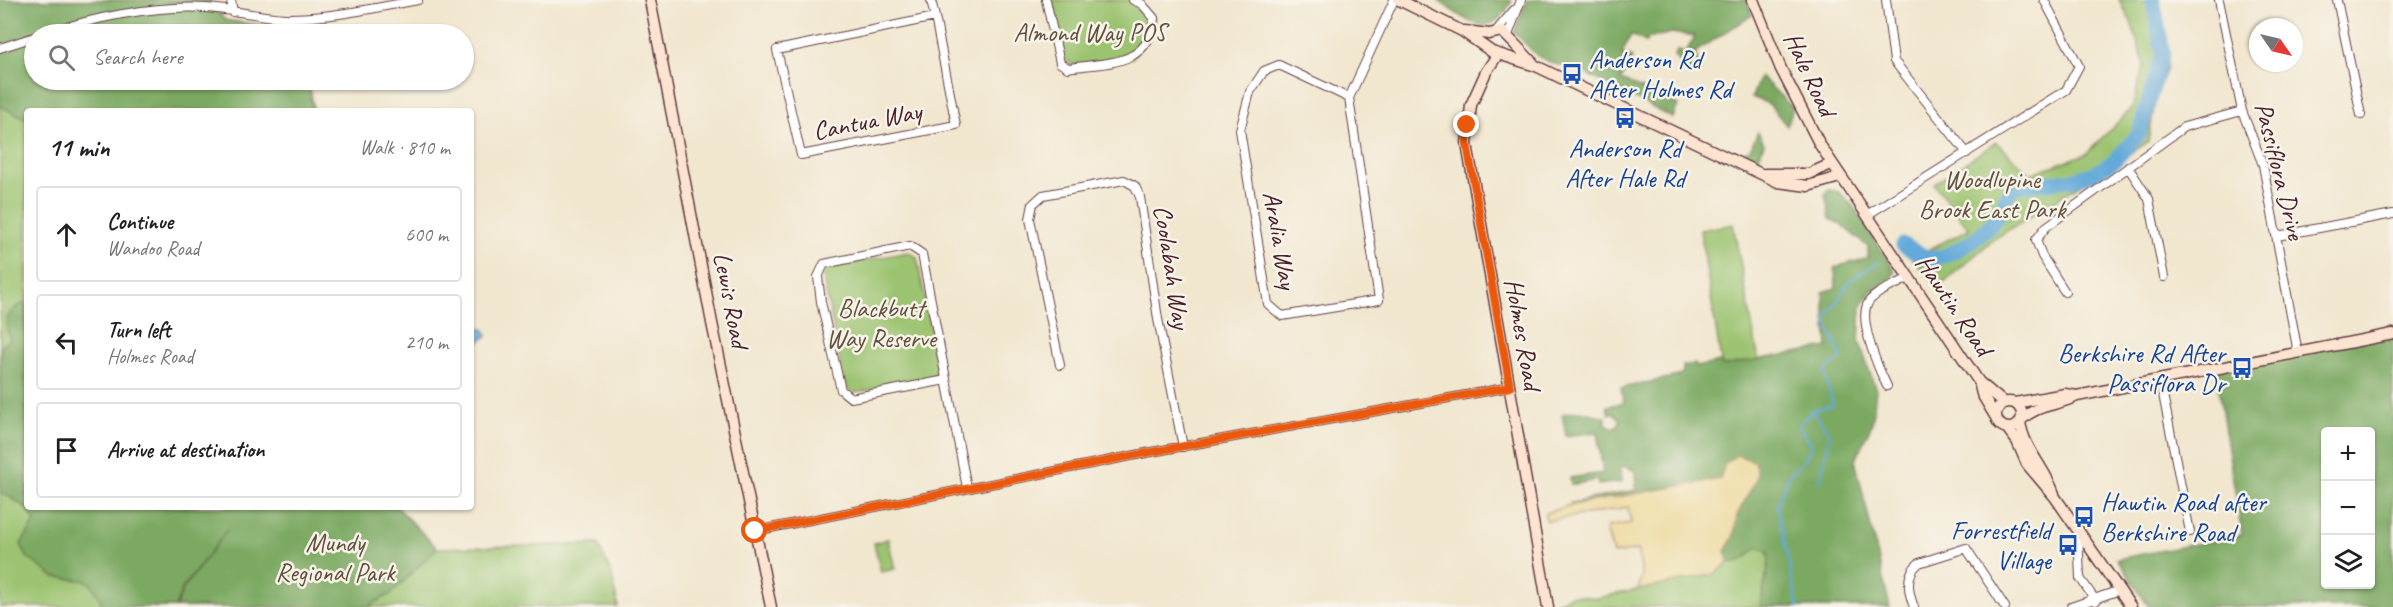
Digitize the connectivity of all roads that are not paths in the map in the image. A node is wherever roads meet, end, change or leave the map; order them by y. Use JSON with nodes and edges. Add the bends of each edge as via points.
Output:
{"nodes":[{"id":1,"x":231,"y":0,"type":"edge"},
{"id":2,"x":418,"y":0,"type":"edge"},
{"id":3,"x":650,"y":0,"type":"edge"},
{"id":4,"x":931,"y":0,"type":"edge"},
{"id":5,"x":1046,"y":0,"type":"edge"},
{"id":6,"x":1133,"y":0,"type":"edge"},
{"id":7,"x":1397,"y":0,"type":"edge"},
{"id":8,"x":1753,"y":0,"type":"edge"},
{"id":9,"x":1886,"y":0,"type":"edge"},
{"id":10,"x":2044,"y":0,"type":"edge"},
{"id":11,"x":2219,"y":0,"type":"edge"},
{"id":12,"x":2337,"y":0,"type":"edge"},
{"id":13,"x":1520,"y":2,"type":"edge"},
{"id":14,"x":234,"y":12,"type":"junction"},
{"id":15,"x":935,"y":17,"type":"junction"},
{"id":16,"x":78,"y":24,"type":"edge"},
{"id":17,"x":1462,"y":31,"type":"junction"},
{"id":18,"x":1493,"y":32,"type":"junction"},
{"id":19,"x":1509,"y":36,"type":"junction"},
{"id":20,"x":24,"y":40,"type":"edge"},
{"id":21,"x":0,"y":48,"type":"edge"},
{"id":22,"x":1493,"y":51,"type":"junction"},
{"id":23,"x":1536,"y":66,"type":"junction"},
{"id":24,"x":1349,"y":98,"type":"junction"},
{"id":25,"x":2242,"y":111,"type":"junction"},
{"id":26,"x":2361,"y":115,"type":"dead end"},
{"id":27,"x":1966,"y":153,"type":"junction"},
{"id":28,"x":1831,"y":164,"type":"junction"},
{"id":29,"x":2128,"y":167,"type":"junction"},
{"id":30,"x":1761,"y":174,"type":"junction"},
{"id":31,"x":1840,"y":177,"type":"junction"},
{"id":32,"x":2393,"y":214,"type":"edge"},
{"id":33,"x":1867,"y":215,"type":"junction"},
{"id":34,"x":2277,"y":236,"type":"junction"},
{"id":35,"x":1910,"y":277,"type":"junction"},
{"id":36,"x":2164,"y":277,"type":"dead end"},
{"id":37,"x":2065,"y":291,"type":"dead end"},
{"id":38,"x":2393,"y":334,"type":"edge"},
{"id":39,"x":2298,"y":353,"type":"junction"},
{"id":40,"x":1059,"y":365,"type":"dead end"},
{"id":41,"x":2160,"y":379,"type":"junction"},
{"id":42,"x":946,"y":380,"type":"junction"},
{"id":43,"x":1979,"y":382,"type":"junction"},
{"id":44,"x":1887,"y":386,"type":"dead end"},
{"id":45,"x":1510,"y":387,"type":"junction"},
{"id":46,"x":2077,"y":396,"type":"junction"},
{"id":47,"x":2009,"y":403,"type":"junction"},
{"id":48,"x":1995,"y":416,"type":"junction"},
{"id":49,"x":2020,"y":421,"type":"junction"},
{"id":50,"x":2007,"y":428,"type":"junction"},
{"id":51,"x":1183,"y":447,"type":"junction"},
{"id":52,"x":967,"y":488,"type":"junction"},
{"id":53,"x":2055,"y":497,"type":"junction"},
{"id":54,"x":2077,"y":528,"type":"junction"},
{"id":55,"x":755,"y":531,"type":"junction"},
{"id":56,"x":2190,"y":532,"type":"dead end"},
{"id":57,"x":2120,"y":590,"type":"junction"},
{"id":58,"x":2096,"y":601,"type":"junction"},
{"id":59,"x":771,"y":607,"type":"edge"},
{"id":60,"x":1548,"y":607,"type":"edge"},
{"id":61,"x":1914,"y":607,"type":"edge"},
{"id":62,"x":2004,"y":607,"type":"edge"},
{"id":63,"x":2071,"y":607,"type":"edge"},
{"id":64,"x":2130,"y":607,"type":"edge"}],
"edges":[{"from":1,"to":14,"type":"street"},
{"from":2,"to":14,"type":"street","via":[[334,16],[288,18]]},
{"from":3,"to":55,"type":"street","name":"Lewis Road"},
{"from":4,"to":15,"type":"street","name":"Cantua Way"},
{"from":5,"to":6,"type":"street","via":[[1060,63],[1068,68],[1132,58],[1145,47],[1154,18]]},
{"from":7,"to":17,"type":"street"},
{"from":7,"to":24,"type":"street"},
{"from":8,"to":28,"type":"street","name":"Hale Road","via":[[1791,91]]},
{"from":9,"to":27,"type":"street","via":[[1894,61]]},
{"from":10,"to":27,"type":"street","via":[[2079,66],[2066,90]]},
{"from":11,"to":25,"type":"street","name":"Passiflora Drive"},
{"from":12,"to":26,"type":"street"},
{"from":13,"to":18,"type":"street"},
{"from":13,"to":19,"type":"street"},
{"from":14,"to":16,"type":"street","via":[[153,9]]},
{"from":15,"to":15,"type":"street","name":"Cantua Way","via":[[956,125],[801,155],[777,50]]},
{"from":17,"to":18,"type":"street"},
{"from":17,"to":22,"type":"street"},
{"from":18,"to":19,"type":"street"},
{"from":18,"to":22,"type":"street","name":"Holmes Road"},
{"from":19,"to":22,"type":"street","via":[[1508,48]]},
{"from":19,"to":23,"type":"street"},
{"from":20,"to":21,"type":"street"},
{"from":22,"to":23,"type":"street"},
{"from":22,"to":45,"type":"street","name":"Holmes Road","via":[[1471,105],[1467,144]]},
{"from":23,"to":30,"type":"street"},
{"from":24,"to":24,"type":"street","name":"Aralia Way","via":[[1379,300],[1282,316],[1269,304],[1240,130],[1250,92],[1264,71],[1279,65]]},
{"from":25,"to":29,"type":"street","via":[[2184,127]]},
{"from":25,"to":34,"type":"street","name":"Passiflora Drive","via":[[2263,165]]},
{"from":27,"to":33,"type":"street"},
{"from":28,"to":30,"type":"street","via":[[1809,174]]},
{"from":28,"to":31,"type":"street","name":"Hawtin Road"},
{"from":29,"to":36,"type":"street","via":[[2149,199]]},
{"from":29,"to":37,"type":"street","via":[[2046,227],[2036,240]]},
{"from":30,"to":31,"type":"street","via":[[1797,185],[1820,184]]},
{"from":31,"to":33,"type":"street","name":"Hawtin Road"},
{"from":32,"to":34,"type":"street"},
{"from":33,"to":35,"type":"street","name":"Hawtin Road"},
{"from":34,"to":39,"type":"street","name":"Passiflora Drive"},
{"from":35,"to":43,"type":"street","name":"Hawtin Road"},
{"from":35,"to":44,"type":"street","via":[[1875,296],[1867,305],[1865,317],[1876,365]]},
{"from":38,"to":39,"type":"street"},
{"from":39,"to":41,"type":"street"},
{"from":40,"to":51,"type":"street","name":"Coolabah Way","via":[[1030,219],[1033,204],[1043,195],[1124,180],[1135,186],[1140,197]]},
{"from":41,"to":46,"type":"street"},
{"from":41,"to":56,"type":"street"},
{"from":42,"to":42,"type":"street","via":[[922,254],[910,246],[824,264],[818,277],[821,302],[841,390],[851,398]]},
{"from":42,"to":52,"type":"street"},
{"from":43,"to":47,"type":"street","name":"Hawtin Road"},
{"from":43,"to":48,"type":"street","name":"Hawtin Road"},
{"from":45,"to":51,"type":"street"},
{"from":45,"to":60,"type":"street","name":"Holmes Road"},
{"from":46,"to":47,"type":"street","via":[[2065,394]]},
{"from":46,"to":49,"type":"street","via":[[2062,404],[2036,408]]},
{"from":47,"to":48,"type":"street","via":[[1998,408]]},
{"from":47,"to":49,"type":"street","via":[[2022,413]]},
{"from":48,"to":50,"type":"street"},
{"from":49,"to":50,"type":"street"},
{"from":49,"to":53,"type":"street","via":[[2029,449]]},
{"from":50,"to":53,"type":"street","via":[[2027,465]]},
{"from":51,"to":52,"type":"street"},
{"from":52,"to":55,"type":"street"},
{"from":53,"to":54,"type":"street"},
{"from":54,"to":57,"type":"street"},
{"from":54,"to":58,"type":"street","via":[[2080,578]]},
{"from":55,"to":59,"type":"street","name":"Lewis Road"},
{"from":57,"to":58,"type":"street"},
{"from":57,"to":64,"type":"street"},
{"from":58,"to":63,"type":"street"},
{"from":61,"to":62,"type":"street","via":[[1909,577],[1912,568],[1966,548]]}]}
